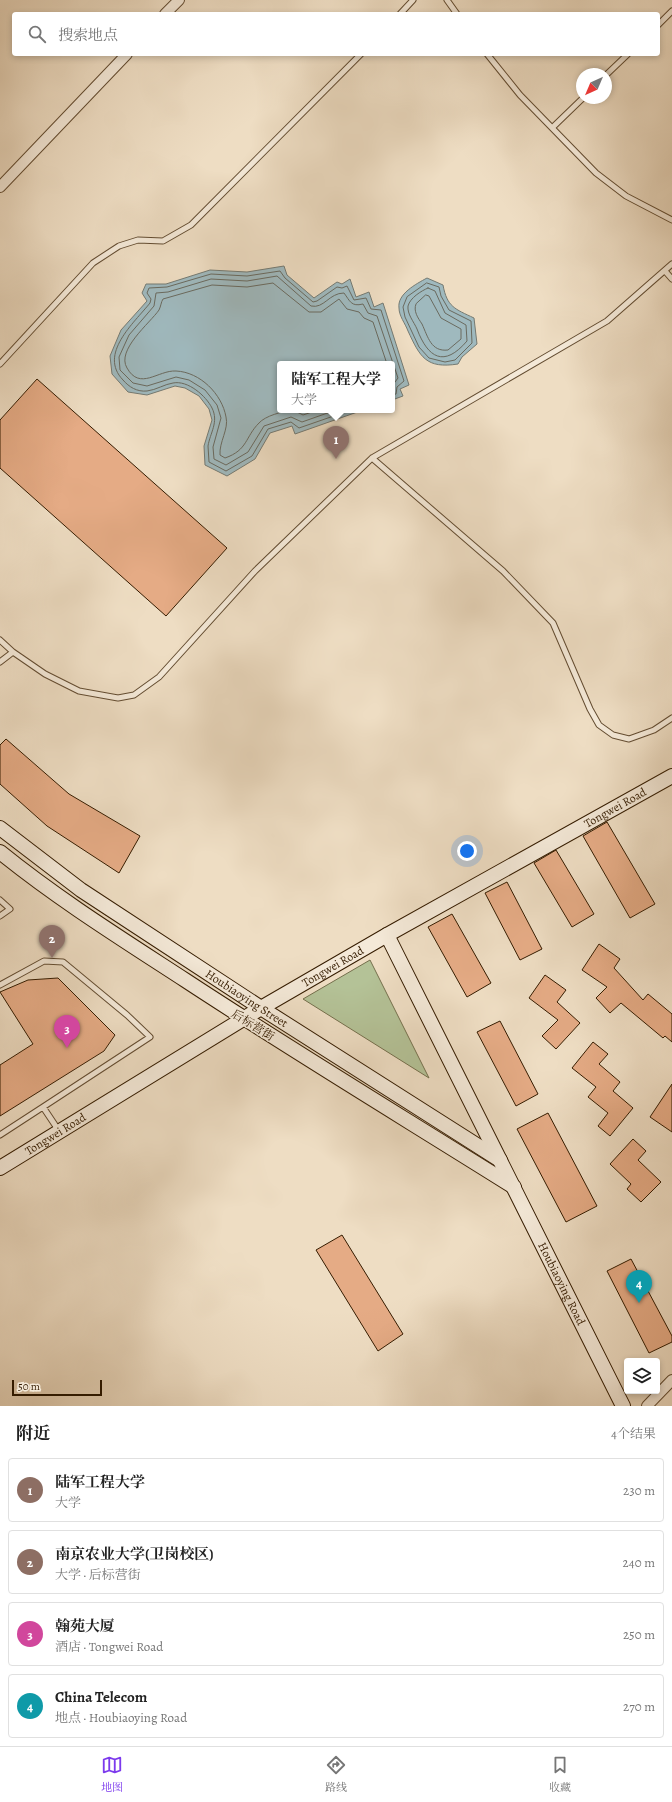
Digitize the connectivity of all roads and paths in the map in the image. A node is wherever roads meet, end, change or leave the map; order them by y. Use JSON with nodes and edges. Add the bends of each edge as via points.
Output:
{"nodes":[{"id":1,"x":178,"y":0,"type":"edge"},
{"id":2,"x":413,"y":0,"type":"edge"},
{"id":3,"x":447,"y":0,"type":"edge"},
{"id":4,"x":672,"y":11,"type":"edge"},
{"id":5,"x":167,"y":12,"type":"edge"},
{"id":6,"x":402,"y":12,"type":"edge"},
{"id":7,"x":456,"y":12,"type":"edge"},
{"id":8,"x":660,"y":23,"type":"edge"},
{"id":9,"x":125,"y":56,"type":"edge"},
{"id":10,"x":359,"y":56,"type":"edge"},
{"id":11,"x":489,"y":56,"type":"edge"},
{"id":12,"x":626,"y":56,"type":"edge"},
{"id":13,"x":612,"y":69,"type":"edge"},
{"id":14,"x":577,"y":104,"type":"edge"},
{"id":15,"x":552,"y":127,"type":"junction"},
{"id":16,"x":0,"y":187,"type":"edge"},
{"id":17,"x":672,"y":220,"type":"edge"},
{"id":18,"x":672,"y":264,"type":"edge"},
{"id":19,"x":665,"y":271,"type":"junction"},
{"id":20,"x":672,"y":279,"type":"edge"},
{"id":21,"x":0,"y":364,"type":"edge"},
{"id":22,"x":372,"y":458,"type":"junction"},
{"id":23,"x":0,"y":640,"type":"edge"},
{"id":24,"x":13,"y":652,"type":"junction"},
{"id":25,"x":0,"y":662,"type":"edge"},
{"id":26,"x":672,"y":718,"type":"edge"},
{"id":27,"x":672,"y":776,"type":"edge"},
{"id":28,"x":0,"y":828,"type":"edge"},
{"id":29,"x":0,"y":852,"type":"edge"},
{"id":30,"x":0,"y":900,"type":"edge"},
{"id":31,"x":0,"y":916,"type":"edge"},
{"id":32,"x":387,"y":935,"type":"junction"},
{"id":33,"x":0,"y":985,"type":"edge"},
{"id":34,"x":261,"y":1008,"type":"junction"},
{"id":35,"x":244,"y":1019,"type":"junction"},
{"id":36,"x":43,"y":1107,"type":"junction"},
{"id":37,"x":59,"y":1132,"type":"junction"},
{"id":38,"x":0,"y":1135,"type":"edge"},
{"id":39,"x":500,"y":1160,"type":"junction"},
{"id":40,"x":0,"y":1168,"type":"edge"},
{"id":41,"x":514,"y":1187,"type":"junction"},
{"id":42,"x":672,"y":1380,"type":"edge"},
{"id":43,"x":623,"y":1406,"type":"edge"},
{"id":44,"x":647,"y":1406,"type":"edge"}],
"edges":[{"from":1,"to":5,"type":"street"},
{"from":2,"to":6,"type":"lane"},
{"from":3,"to":7,"type":"lane"},
{"from":4,"to":8,"type":"lane"},
{"from":9,"to":16,"type":"street"},
{"from":10,"to":21,"type":"lane","via":[[191,225],[163,241],[138,240],[119,246],[93,263]]},
{"from":11,"to":15,"type":"lane","via":[[520,95]]},
{"from":12,"to":13,"type":"lane"},
{"from":14,"to":15,"type":"lane"},
{"from":15,"to":17,"type":"lane","via":[[596,173],[626,196]]},
{"from":18,"to":19,"type":"lane"},
{"from":19,"to":20,"type":"lane"},
{"from":19,"to":22,"type":"lane","via":[[606,321]]},
{"from":22,"to":24,"type":"lane","via":[[255,571],[159,677],[134,695],[118,698],[79,691],[45,674]]},
{"from":22,"to":26,"type":"lane","via":[[503,571],[553,623],[599,725],[613,735],[629,739],[654,730]]},
{"from":23,"to":24,"type":"lane"},
{"from":24,"to":25,"type":"lane"},
{"from":27,"to":32,"type":"street","name":"Tongwei Road"},
{"from":28,"to":34,"type":"street","name":"Houbiaoying Street","via":[[81,890]]},
{"from":29,"to":35,"type":"street","name":"后标营街","via":[[52,893]]},
{"from":30,"to":31,"type":"lane","via":[[10,909]]},
{"from":32,"to":34,"type":"street","name":"Tongwei Road"},
{"from":32,"to":39,"type":"street","name":"Houbiaoying Road"},
{"from":33,"to":36,"type":"lane","via":[[44,961],[63,962],[150,1037]]},
{"from":34,"to":35,"type":"street","name":"Tongwei Road"},
{"from":34,"to":39,"type":"street","name":"Houbiaoying Street"},
{"from":35,"to":37,"type":"street","name":"Tongwei Road"},
{"from":35,"to":41,"type":"street","name":"后标营街"},
{"from":36,"to":37,"type":"lane"},
{"from":36,"to":38,"type":"lane"},
{"from":37,"to":40,"type":"street","name":"Tongwei Road"},
{"from":39,"to":41,"type":"street","name":"Houbiaoying Road"},
{"from":41,"to":43,"type":"street","name":"Houbiaoying Road"},
{"from":42,"to":44,"type":"street"}]}
